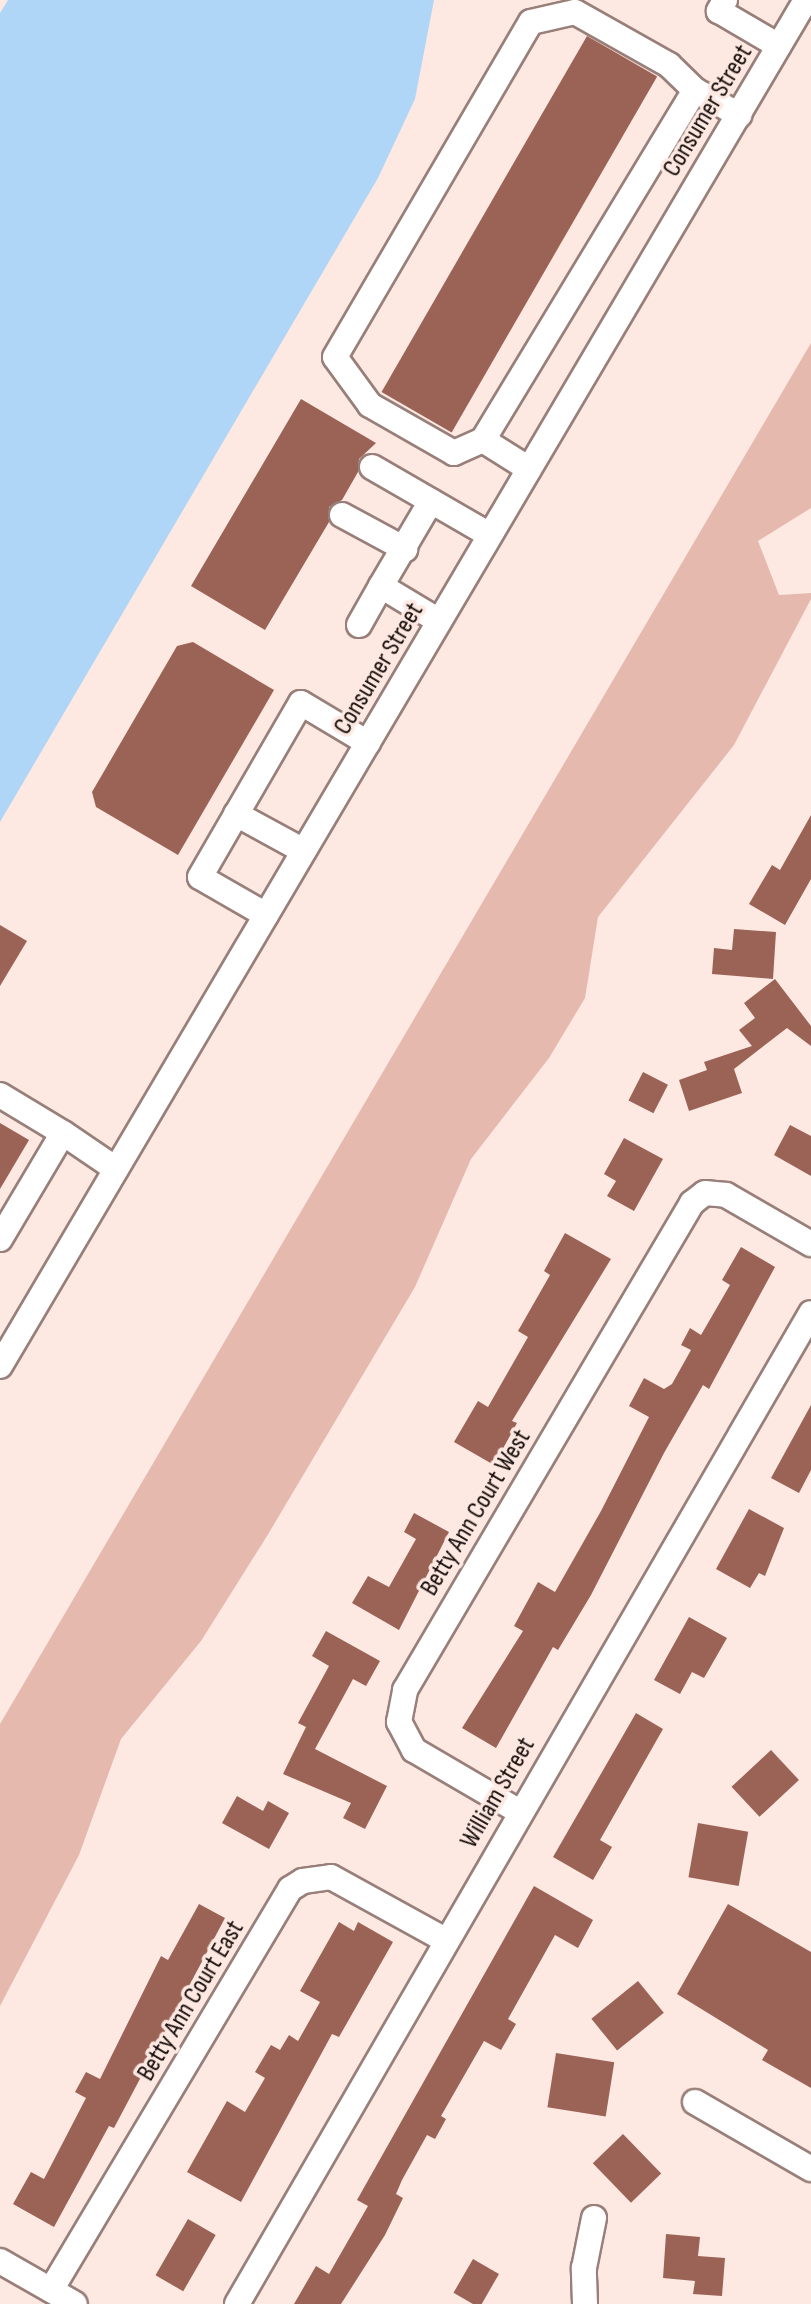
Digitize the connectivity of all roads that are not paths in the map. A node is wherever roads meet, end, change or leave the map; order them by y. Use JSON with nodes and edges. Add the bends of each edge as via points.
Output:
{"nodes":[{"id":1,"x":725,"y":0,"type":"edge"},
{"id":2,"x":806,"y":0,"type":"edge"},
{"id":3,"x":779,"y":46,"type":"junction"},
{"id":4,"x":695,"y":90,"type":"junction"},
{"id":5,"x":739,"y":115,"type":"junction"},
{"id":6,"x":483,"y":440,"type":"junction"},
{"id":7,"x":372,"y":467,"type":"dead end"},
{"id":8,"x":529,"y":469,"type":"junction"},
{"id":9,"x":431,"y":501,"type":"junction"},
{"id":10,"x":342,"y":515,"type":"dead end"},
{"id":11,"x":490,"y":535,"type":"junction"},
{"id":12,"x":405,"y":549,"type":"junction"},
{"id":13,"x":381,"y":586,"type":"junction"},
{"id":14,"x":439,"y":621,"type":"junction"},
{"id":15,"x":359,"y":625,"type":"dead end"},
{"id":16,"x":368,"y":743,"type":"junction"},
{"id":17,"x":236,"y":814,"type":"junction"},
{"id":18,"x":304,"y":851,"type":"junction"},
{"id":19,"x":266,"y":915,"type":"junction"},
{"id":20,"x":0,"y":1095,"type":"edge"},
{"id":21,"x":63,"y":1133,"type":"junction"},
{"id":22,"x":116,"y":1169,"type":"junction"},
{"id":23,"x":0,"y":1239,"type":"edge"},
{"id":24,"x":811,"y":1244,"type":"edge"},
{"id":25,"x":811,"y":1313,"type":"edge"},
{"id":26,"x":0,"y":1366,"type":"edge"},
{"id":27,"x":520,"y":1812,"type":"junction"},
{"id":28,"x":445,"y":1940,"type":"junction"},
{"id":29,"x":695,"y":2102,"type":"dead end"},
{"id":30,"x":811,"y":2169,"type":"edge"},
{"id":31,"x":594,"y":2218,"type":"dead end"},
{"id":32,"x":0,"y":2261,"type":"edge"},
{"id":33,"x":51,"y":2290,"type":"junction"},
{"id":34,"x":75,"y":2304,"type":"edge"},
{"id":35,"x":237,"y":2304,"type":"edge"},
{"id":36,"x":585,"y":2304,"type":"edge"}],
"edges":[{"from":1,"to":3,"type":"street","via":[[719,11]]},
{"from":2,"to":3,"type":"street","name":"Consumer Street"},
{"from":3,"to":5,"type":"street","name":"Consumer Street"},
{"from":4,"to":5,"type":"street"},
{"from":4,"to":6,"type":"street"},
{"from":4,"to":6,"type":"street","via":[[669,65],[575,12],[531,22],[335,357],[370,405],[454,453]]},
{"from":5,"to":8,"type":"street","name":"Consumer Street"},
{"from":6,"to":8,"type":"street"},
{"from":7,"to":9,"type":"street"},
{"from":8,"to":11,"type":"street","name":"Consumer Street"},
{"from":9,"to":11,"type":"street"},
{"from":9,"to":12,"type":"street"},
{"from":10,"to":12,"type":"street"},
{"from":11,"to":14,"type":"street","name":"Consumer Street"},
{"from":12,"to":13,"type":"street"},
{"from":13,"to":14,"type":"street"},
{"from":13,"to":15,"type":"street"},
{"from":14,"to":16,"type":"street","name":"Consumer Street"},
{"from":16,"to":17,"type":"street","via":[[301,703]]},
{"from":16,"to":18,"type":"street","name":"Consumer Street"},
{"from":17,"to":18,"type":"street"},
{"from":17,"to":19,"type":"street","via":[[200,877]]},
{"from":18,"to":19,"type":"street","name":"Consumer Street"},
{"from":19,"to":22,"type":"street","name":"Consumer Street"},
{"from":20,"to":21,"type":"street"},
{"from":21,"to":22,"type":"street"},
{"from":21,"to":23,"type":"street"},
{"from":22,"to":26,"type":"street","name":"Consumer Street"},
{"from":24,"to":27,"type":"street","name":"Betty Ann Court West","via":[[726,1195],[705,1193],[692,1203],[399,1707],[401,1729],[414,1750]]},
{"from":25,"to":27,"type":"street","name":"William Street"},
{"from":27,"to":28,"type":"street","name":"William Street"},
{"from":28,"to":33,"type":"street","name":"Betty Ann Court East","via":[[331,1877],[303,1881],[290,1889]]},
{"from":28,"to":35,"type":"street","name":"William Street"},
{"from":29,"to":30,"type":"street"},
{"from":31,"to":36,"type":"street","via":[[584,2268]]},
{"from":32,"to":33,"type":"street"},
{"from":33,"to":34,"type":"street"}]}
